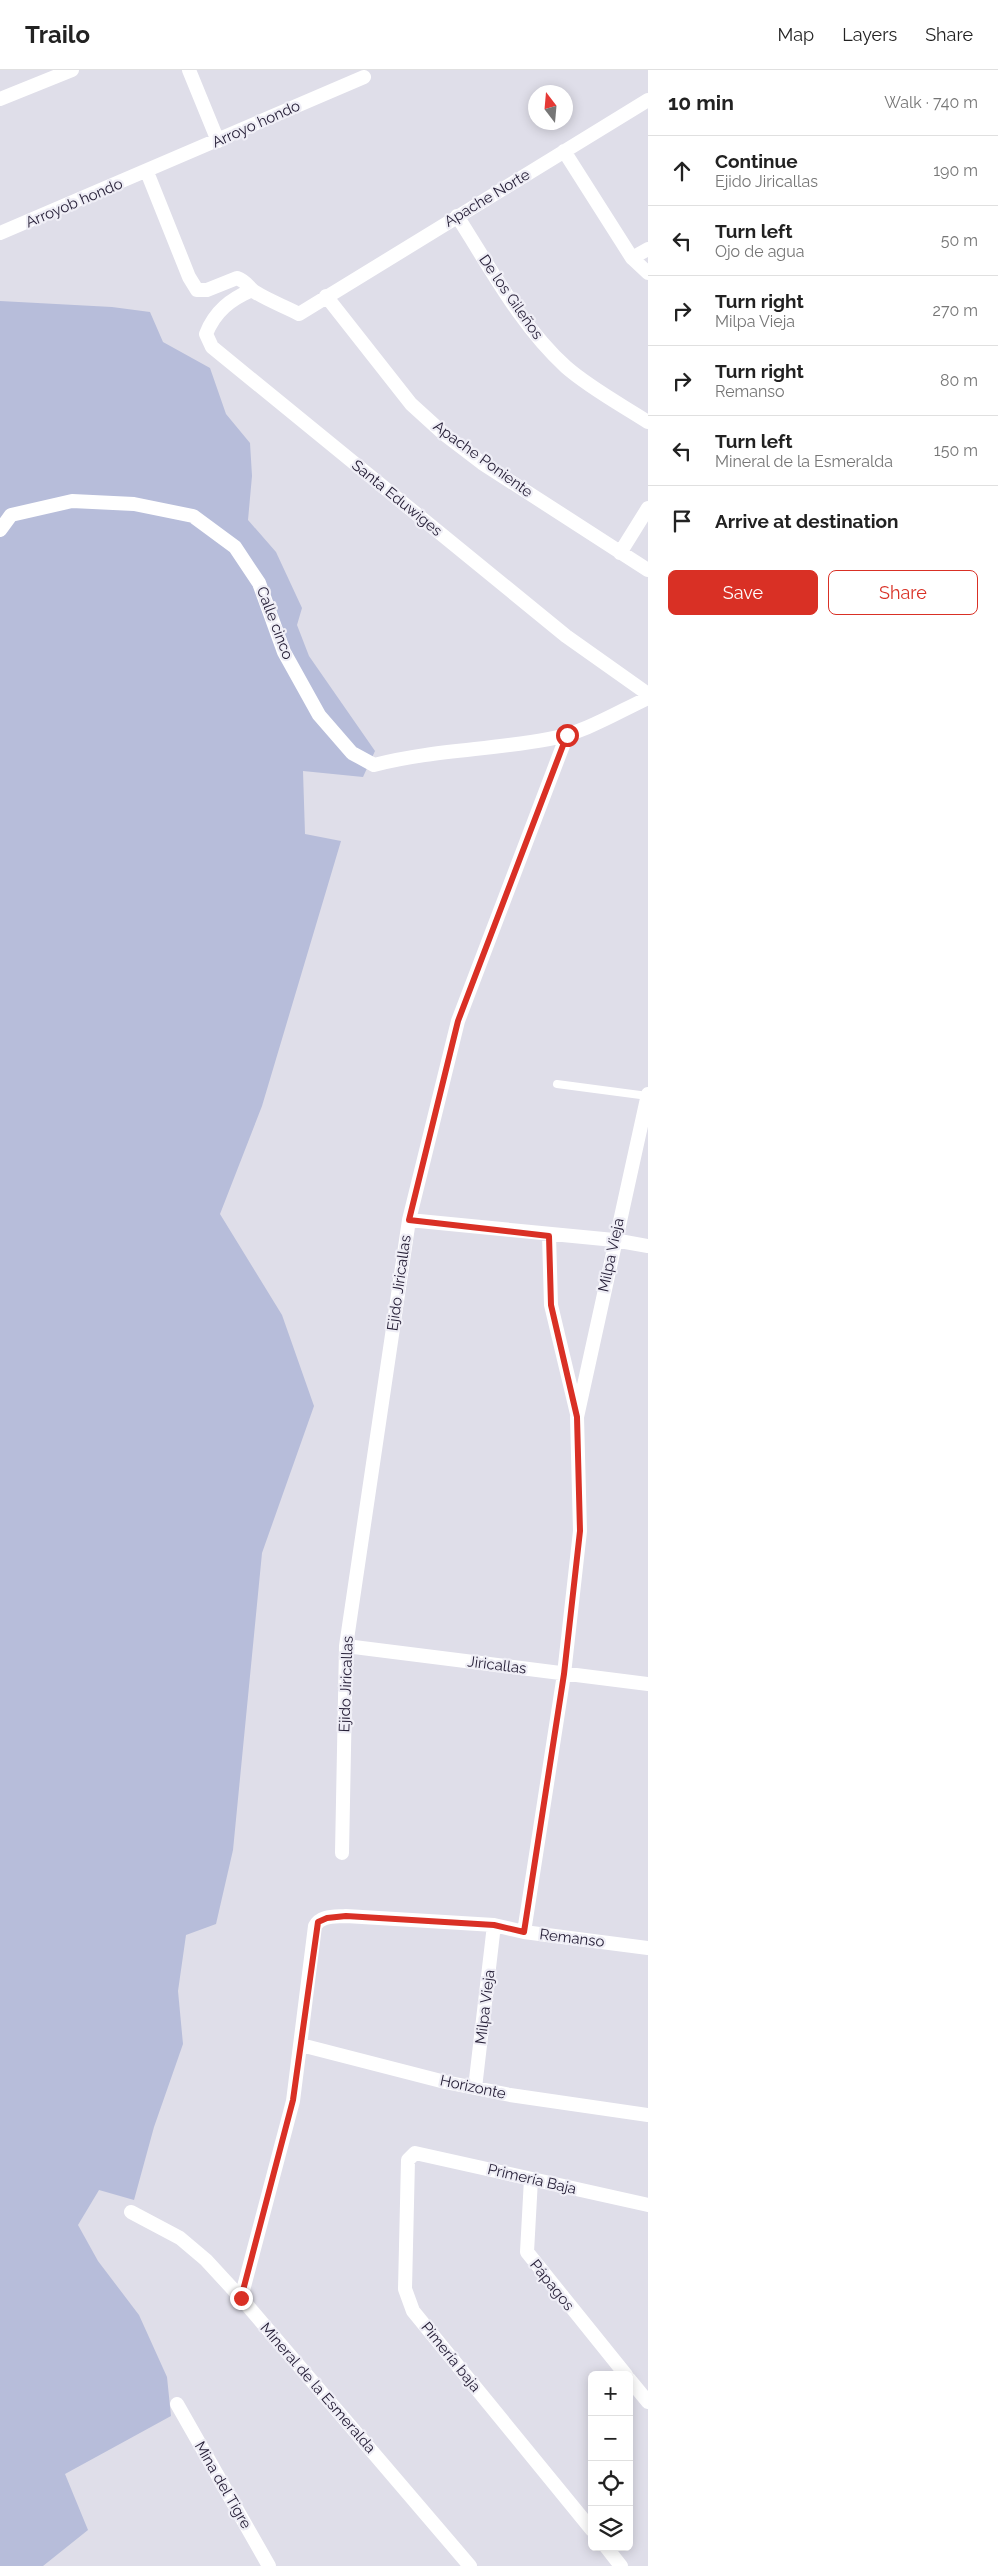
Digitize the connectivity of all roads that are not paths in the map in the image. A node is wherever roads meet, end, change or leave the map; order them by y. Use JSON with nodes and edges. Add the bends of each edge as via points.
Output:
{"nodes":[{"id":1,"x":72,"y":70,"type":"edge"},
{"id":2,"x":189,"y":70,"type":"edge"},
{"id":3,"x":364,"y":77,"type":"dead end"},
{"id":4,"x":0,"y":99,"type":"edge"},
{"id":5,"x":648,"y":100,"type":"edge"},
{"id":6,"x":218,"y":141,"type":"junction"},
{"id":7,"x":564,"y":151,"type":"junction"},
{"id":8,"x":148,"y":172,"type":"junction"},
{"id":9,"x":457,"y":216,"type":"junction"},
{"id":10,"x":0,"y":233,"type":"edge"},
{"id":11,"x":648,"y":249,"type":"edge"},
{"id":12,"x":632,"y":258,"type":"junction"},
{"id":13,"x":648,"y":273,"type":"edge"},
{"id":14,"x":252,"y":290,"type":"junction"},
{"id":15,"x":326,"y":296,"type":"junction"},
{"id":16,"x":648,"y":422,"type":"edge"},
{"id":17,"x":648,"y":508,"type":"edge"},
{"id":18,"x":0,"y":530,"type":"edge"},
{"id":19,"x":620,"y":553,"type":"junction"},
{"id":20,"x":648,"y":570,"type":"edge"},
{"id":21,"x":648,"y":696,"type":"edge"},
{"id":22,"x":567,"y":735,"type":"junction"},
{"id":23,"x":557,"y":1084,"type":"dead end"},
{"id":24,"x":648,"y":1095,"type":"edge"},
{"id":25,"x":409,"y":1220,"type":"junction"},
{"id":26,"x":549,"y":1236,"type":"junction"},
{"id":27,"x":614,"y":1240,"type":"junction"},
{"id":28,"x":648,"y":1246,"type":"edge"},
{"id":29,"x":577,"y":1417,"type":"junction"},
{"id":30,"x":346,"y":1646,"type":"junction"},
{"id":31,"x":564,"y":1674,"type":"junction"},
{"id":32,"x":648,"y":1684,"type":"edge"},
{"id":33,"x":342,"y":1853,"type":"dead end"},
{"id":34,"x":494,"y":1925,"type":"junction"},
{"id":35,"x":524,"y":1932,"type":"junction"},
{"id":36,"x":648,"y":1948,"type":"edge"},
{"id":37,"x":301,"y":2045,"type":"junction"},
{"id":38,"x":475,"y":2088,"type":"junction"},
{"id":39,"x":648,"y":2115,"type":"edge"},
{"id":40,"x":415,"y":2153,"type":"joint"},
{"id":41,"x":531,"y":2179,"type":"junction"},
{"id":42,"x":648,"y":2205,"type":"edge"},
{"id":43,"x":131,"y":2212,"type":"dead end"},
{"id":44,"x":241,"y":2298,"type":"junction"},
{"id":45,"x":623,"y":2371,"type":"edge"},
{"id":46,"x":633,"y":2384,"type":"edge"},
{"id":47,"x":648,"y":2402,"type":"edge"},
{"id":48,"x":177,"y":2404,"type":"dead end"},
{"id":49,"x":588,"y":2525,"type":"edge"},
{"id":50,"x":609,"y":2551,"type":"edge"},
{"id":51,"x":269,"y":2566,"type":"edge"},
{"id":52,"x":470,"y":2566,"type":"edge"},
{"id":53,"x":621,"y":2566,"type":"edge"}],
"edges":[{"from":1,"to":4,"type":"street"},
{"from":2,"to":6,"type":"street"},
{"from":3,"to":6,"type":"street","name":"Arroyo hondo"},
{"from":5,"to":7,"type":"street","name":"Apache Norte"},
{"from":6,"to":8,"type":"street","name":"Arroyo hondo"},
{"from":7,"to":9,"type":"street","name":"Apache Norte"},
{"from":7,"to":12,"type":"street"},
{"from":8,"to":10,"type":"street","name":"Arroyob hondo"},
{"from":8,"to":14,"type":"street","via":[[197,290],[207,290],[237,278],[246,281]]},
{"from":9,"to":15,"type":"street","name":"Apache Norte"},
{"from":9,"to":16,"type":"street","name":"De los Gileños","via":[[536,336],[566,367]]},
{"from":11,"to":12,"type":"street"},
{"from":12,"to":13,"type":"street"},
{"from":14,"to":15,"type":"street","name":"Apache Norte","via":[[299,314]]},
{"from":14,"to":21,"type":"street","name":"Santa Eduwiges","via":[[236,297],[212,319],[206,334],[212,347],[566,636]]},
{"from":15,"to":19,"type":"street","name":"Apache Poniente","via":[[411,404],[444,434],[482,463]]},
{"from":17,"to":19,"type":"street"},
{"from":18,"to":22,"type":"street","name":"Calle cinco","via":[[11,515],[72,502],[134,504],[193,516],[235,547],[259,582],[284,652],[320,715],[352,753],[374,765],[409,756]]},
{"from":19,"to":20,"type":"street","name":"Apache Poniente"},
{"from":21,"to":22,"type":"street"},
{"from":22,"to":25,"type":"street","name":"Ejido Jiricallas","via":[[458,1021]]},
{"from":23,"to":24,"type":"lane"},
{"from":24,"to":27,"type":"street","name":"Milpa Vieja"},
{"from":25,"to":26,"type":"street"},
{"from":25,"to":30,"type":"street","name":"Ejido Jiricallas"},
{"from":26,"to":27,"type":"street"},
{"from":26,"to":29,"type":"street","name":"Milpa Vieja","via":[[551,1305]]},
{"from":27,"to":28,"type":"street"},
{"from":27,"to":29,"type":"street","name":"Milpa Vieja"},
{"from":29,"to":31,"type":"street","name":"Milpa Vieja","via":[[580,1531]]},
{"from":30,"to":31,"type":"street","name":"Jiricallas"},
{"from":30,"to":33,"type":"street","name":"Ejido Jiricallas"},
{"from":31,"to":32,"type":"street","name":"Jiricallas"},
{"from":31,"to":35,"type":"street","name":"Milpa Vieja"},
{"from":34,"to":35,"type":"street","name":"Remanso"},
{"from":34,"to":37,"type":"street","name":"Remanso","via":[[346,1916],[318,1922]]},
{"from":34,"to":38,"type":"street","name":"Milpa Vieja"},
{"from":35,"to":36,"type":"street","name":"Remanso"},
{"from":37,"to":38,"type":"street","name":"Horizonte"},
{"from":37,"to":44,"type":"street","via":[[284,2140]]},
{"from":38,"to":39,"type":"street","name":"Horizonte"},
{"from":40,"to":41,"type":"street","name":"Primería Baja"},
{"from":40,"to":49,"type":"street","name":"Pimería baja","via":[[408,2160],[406,2289],[413,2311]]},
{"from":41,"to":42,"type":"street","name":"Primería Baja"},
{"from":41,"to":45,"type":"street","name":"Pápagos","via":[[527,2252]]},
{"from":43,"to":44,"type":"street","via":[[180,2238],[206,2260]]},
{"from":44,"to":52,"type":"street","name":"Mineral de la Esmeralda"},
{"from":46,"to":47,"type":"street"},
{"from":48,"to":51,"type":"street","name":"Mina del Tigre"},
{"from":50,"to":53,"type":"street"}]}
